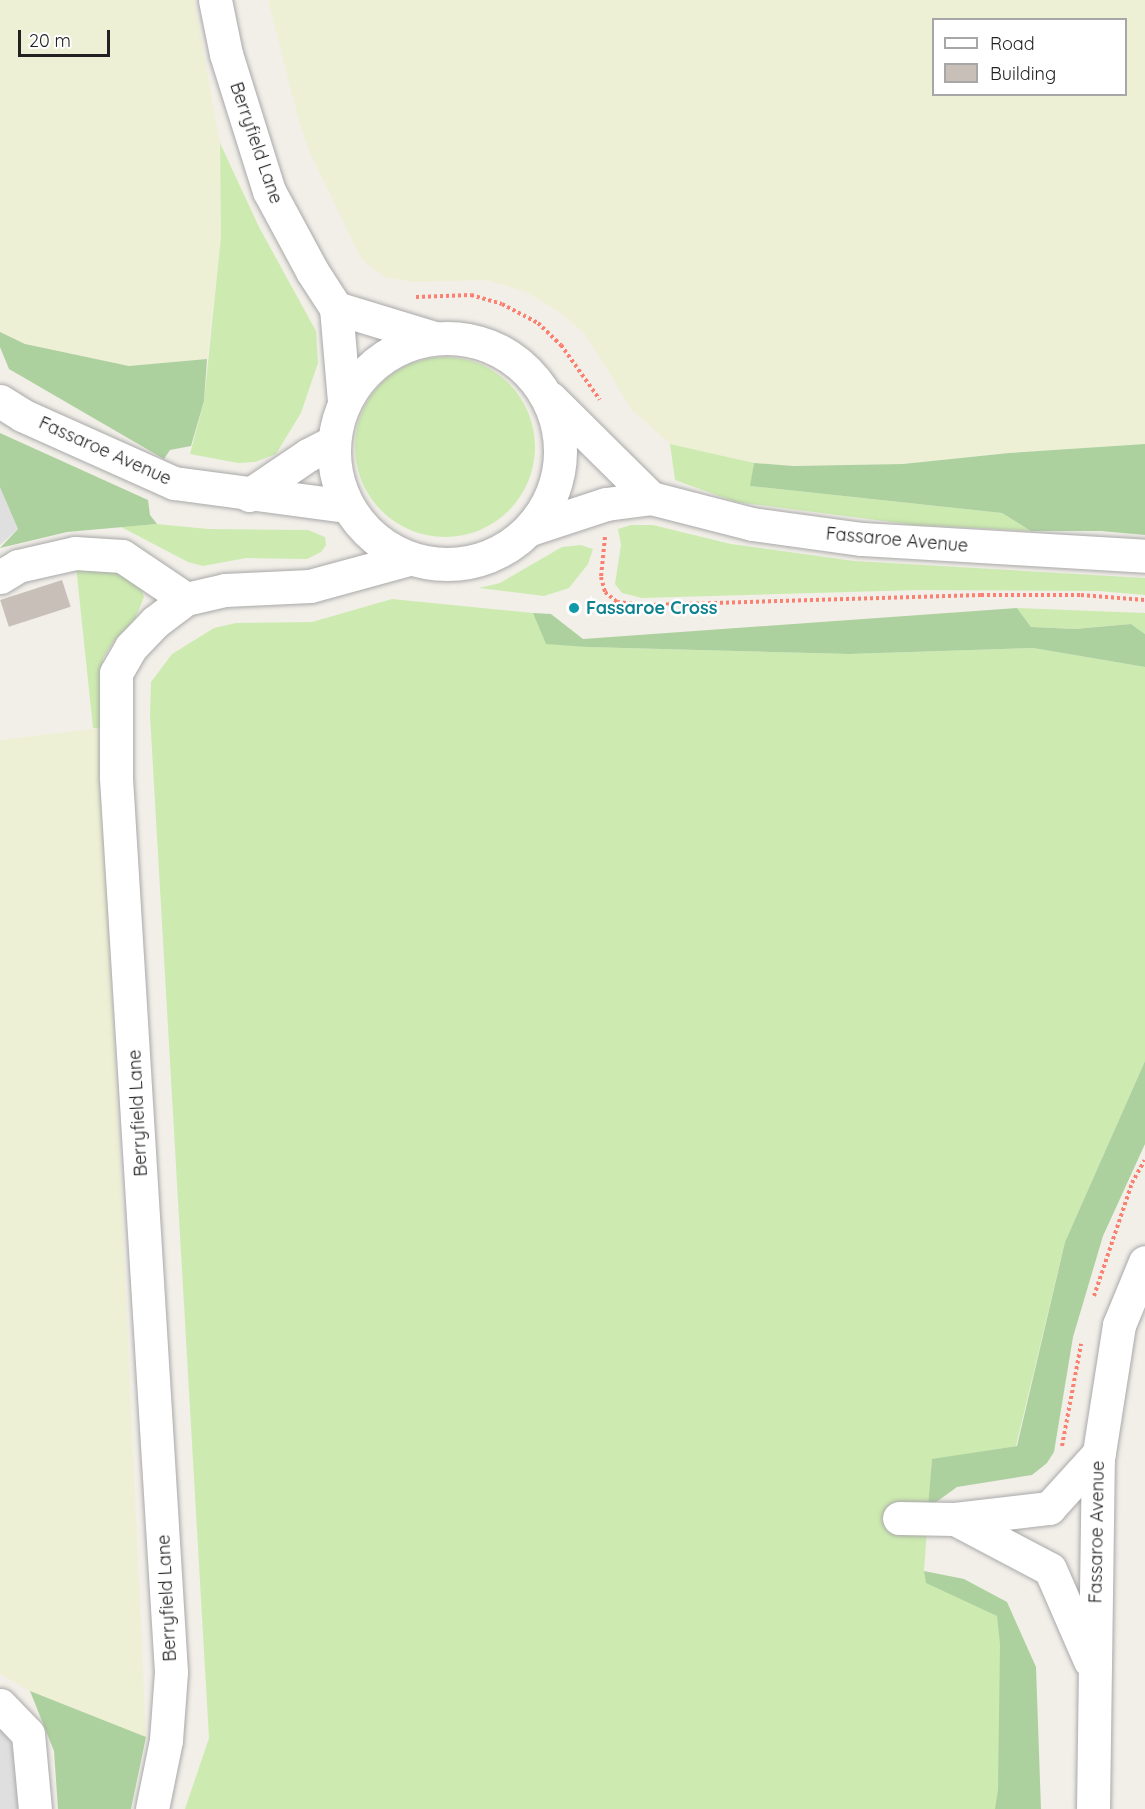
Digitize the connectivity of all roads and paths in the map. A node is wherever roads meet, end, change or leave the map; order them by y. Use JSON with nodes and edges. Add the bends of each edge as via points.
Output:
{"nodes":[{"id":1,"x":215,"y":0,"type":"edge"},
{"id":2,"x":336,"y":308,"type":"junction"},
{"id":3,"x":435,"y":338,"type":"junction"},
{"id":4,"x":544,"y":393,"type":"junction"},
{"id":5,"x":0,"y":401,"type":"edge"},
{"id":6,"x":344,"y":401,"type":"junction"},
{"id":7,"x":333,"y":442,"type":"junction"},
{"id":8,"x":249,"y":495,"type":"junction"},
{"id":9,"x":651,"y":498,"type":"junction"},
{"id":10,"x":354,"y":516,"type":"junction"},
{"id":11,"x":530,"y":530,"type":"junction"},
{"id":12,"x":1145,"y":556,"type":"edge"},
{"id":13,"x":409,"y":559,"type":"junction"},
{"id":14,"x":0,"y":576,"type":"edge"},
{"id":15,"x":339,"y":577,"type":"junction"},
{"id":16,"x":186,"y":598,"type":"junction"},
{"id":17,"x":1145,"y":1262,"type":"edge"},
{"id":18,"x":1099,"y":1454,"type":"junction"},
{"id":19,"x":899,"y":1518,"type":"dead end"},
{"id":20,"x":955,"y":1519,"type":"junction"},
{"id":21,"x":1095,"y":1671,"type":"junction"},
{"id":22,"x":0,"y":1705,"type":"edge"},
{"id":23,"x":35,"y":1809,"type":"edge"},
{"id":24,"x":152,"y":1809,"type":"edge"},
{"id":25,"x":1093,"y":1809,"type":"edge"}],
"edges":[{"from":1,"to":2,"type":"street","name":"Berryfield Lane","via":[[226,54],[269,191]]},
{"from":2,"to":3,"type":"street"},
{"from":2,"to":6,"type":"street","name":"Berryfield Lane"},
{"from":3,"to":4,"type":"street","via":[[467,339],[498,349],[524,368]]},
{"from":3,"to":6,"type":"street","via":[[398,348],[367,370]]},
{"from":4,"to":9,"type":"street"},
{"from":4,"to":11,"type":"street","via":[[558,427],[560,464],[550,499]]},
{"from":5,"to":8,"type":"street","name":"Fassaroe Avenue","via":[[22,415],[174,483]]},
{"from":6,"to":7,"type":"street"},
{"from":7,"to":8,"type":"street"},
{"from":7,"to":10,"type":"street","via":[[335,475]]},
{"from":8,"to":10,"type":"street","name":"Fassaroe Avenue"},
{"from":9,"to":11,"type":"street","via":[[606,504]]},
{"from":9,"to":12,"type":"street","name":"Fassaroe Avenue","via":[[752,524],[862,539]]},
{"from":10,"to":13,"type":"street","via":[[383,545]]},
{"from":10,"to":15,"type":"street"},
{"from":11,"to":13,"type":"street","via":[[504,550],[474,562],[441,565]]},
{"from":13,"to":15,"type":"street","name":"Berryfield Lane"},
{"from":14,"to":16,"type":"street","via":[[18,566],[75,553],[122,556]]},
{"from":15,"to":16,"type":"street","name":"Berryfield Lane","via":[[310,586],[225,590]]},
{"from":16,"to":24,"type":"street","name":"Berryfield Lane","via":[[131,647],[116,673],[116,777],[171,1672],[166,1740]]},
{"from":17,"to":18,"type":"street","name":"Fassaroe Avenue","via":[[1119,1325]]},
{"from":18,"to":20,"type":"street","via":[[1049,1508]]},
{"from":18,"to":21,"type":"street","name":"Fassaroe Avenue"},
{"from":19,"to":20,"type":"street"},
{"from":20,"to":21,"type":"street","via":[[1050,1569]]},
{"from":21,"to":25,"type":"street","name":"Fassaroe Avenue"},
{"from":22,"to":23,"type":"street","via":[[28,1734]]}]}
